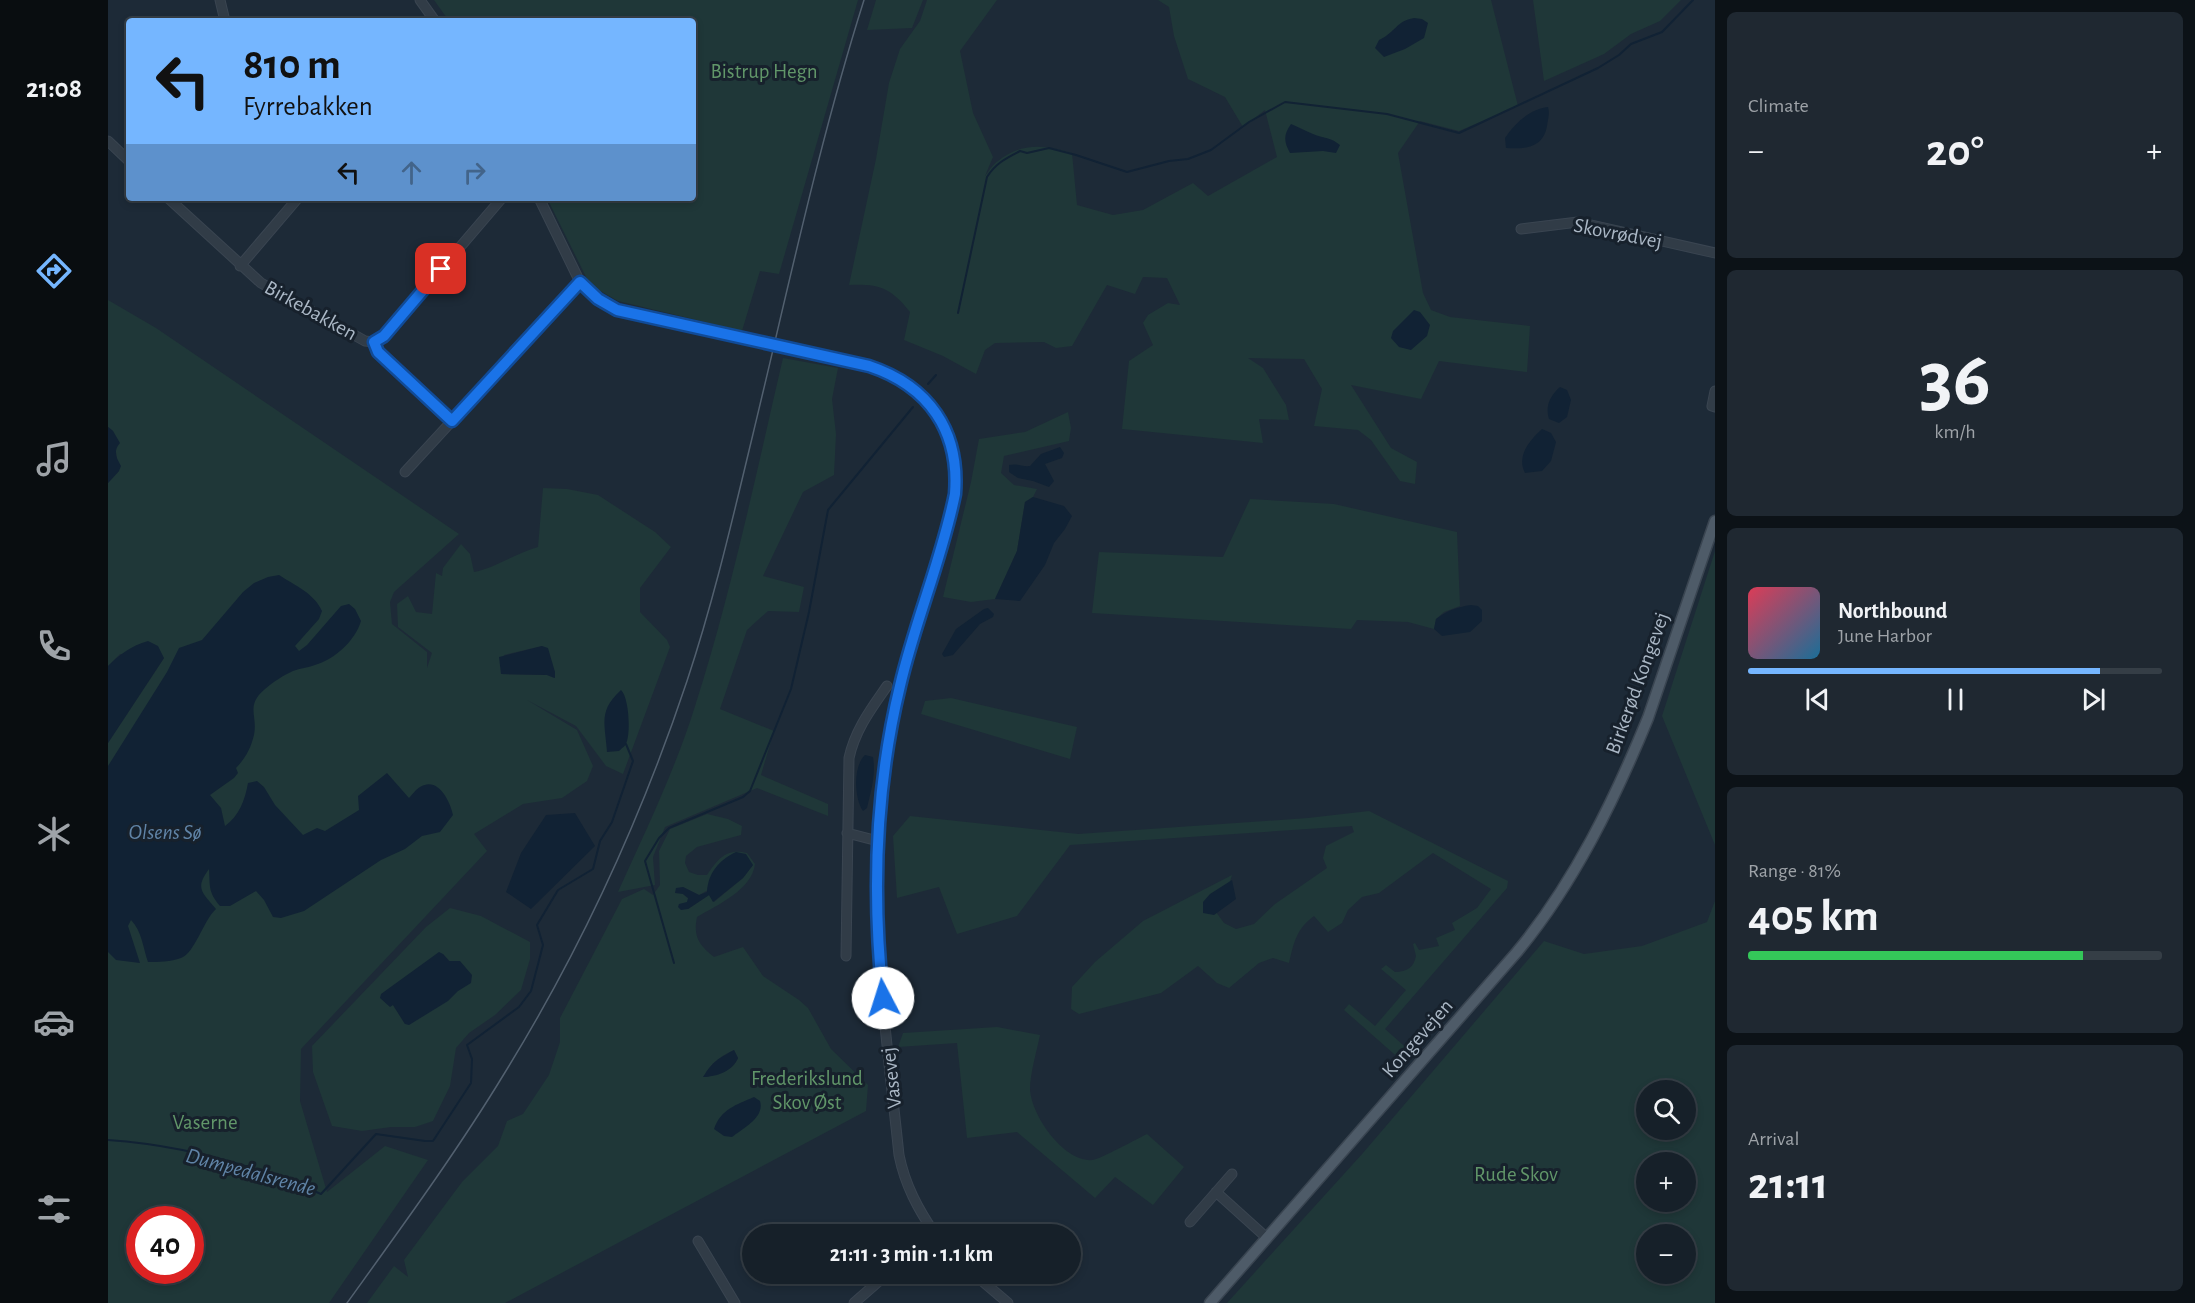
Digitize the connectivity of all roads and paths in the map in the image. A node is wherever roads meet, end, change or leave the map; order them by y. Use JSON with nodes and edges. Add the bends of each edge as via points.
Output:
{"nodes":[{"id":1,"x":220,"y":0,"type":"edge"},
{"id":2,"x":420,"y":0,"type":"edge"},
{"id":3,"x":224,"y":18,"type":"edge"},
{"id":4,"x":433,"y":18,"type":"edge"},
{"id":5,"x":108,"y":141,"type":"edge"},
{"id":6,"x":126,"y":158,"type":"edge"},
{"id":7,"x":171,"y":201,"type":"edge"},
{"id":8,"x":295,"y":201,"type":"edge"},
{"id":9,"x":499,"y":201,"type":"edge"},
{"id":10,"x":540,"y":201,"type":"edge"},
{"id":11,"x":1521,"y":229,"type":"dead end"},
{"id":12,"x":1715,"y":253,"type":"edge"},
{"id":13,"x":240,"y":266,"type":"junction"},
{"id":14,"x":580,"y":282,"type":"junction"},
{"id":15,"x":374,"y":342,"type":"junction"},
{"id":16,"x":1715,"y":391,"type":"edge"},
{"id":17,"x":1715,"y":407,"type":"edge"},
{"id":18,"x":452,"y":421,"type":"junction"},
{"id":19,"x":405,"y":472,"type":"dead end"},
{"id":20,"x":1715,"y":521,"type":"edge"},
{"id":21,"x":887,"y":686,"type":"dead end"},
{"id":22,"x":848,"y":833,"type":"junction"},
{"id":23,"x":878,"y":842,"type":"junction"},
{"id":24,"x":1584,"y":854,"type":"joint"},
{"id":25,"x":846,"y":956,"type":"dead end"},
{"id":26,"x":1232,"y":1174,"type":"dead end"},
{"id":27,"x":1216,"y":1192,"type":"junction"},
{"id":28,"x":1190,"y":1221,"type":"dead end"},
{"id":29,"x":929,"y":1224,"type":"edge"},
{"id":30,"x":1267,"y":1238,"type":"junction"},
{"id":31,"x":699,"y":1241,"type":"dead end"},
{"id":32,"x":876,"y":1284,"type":"edge"},
{"id":33,"x":986,"y":1284,"type":"edge"},
{"id":34,"x":735,"y":1303,"type":"edge"},
{"id":35,"x":854,"y":1303,"type":"edge"},
{"id":36,"x":1008,"y":1303,"type":"edge"},
{"id":37,"x":1210,"y":1303,"type":"edge"}],
"edges":[{"from":1,"to":3,"type":"street"},
{"from":2,"to":4,"type":"street"},
{"from":5,"to":6,"type":"street"},
{"from":7,"to":13,"type":"street","name":"Birkebakken"},
{"from":8,"to":13,"type":"street"},
{"from":9,"to":15,"type":"street","via":[[384,336]]},
{"from":10,"to":14,"type":"street","name":"Vasevej"},
{"from":11,"to":12,"type":"street","name":"Skovrødvej","via":[[1578,222]]},
{"from":13,"to":15,"type":"street","name":"Birkebakken","via":[[261,283],[365,341]]},
{"from":14,"to":18,"type":"street"},
{"from":14,"to":23,"type":"street","name":"Vasevej","via":[[617,310],[886,371],[920,394],[944,427],[956,466],[955,494],[900,686],[887,750]]},
{"from":15,"to":18,"type":"street","name":"Birkebakken","via":[[378,352]]},
{"from":16,"to":17,"type":"street"},
{"from":18,"to":19,"type":"street"},
{"from":20,"to":24,"type":"main road","name":"Birkerød Kongevej","via":[[1648,718]]},
{"from":21,"to":22,"type":"street","via":[[853,740]]},
{"from":22,"to":23,"type":"street"},
{"from":22,"to":25,"type":"street"},
{"from":23,"to":29,"type":"street","name":"Vasevej","via":[[877,923],[899,1155],[914,1201]]},
{"from":24,"to":30,"type":"main road","name":"Kongevejen","via":[[1517,952]]},
{"from":26,"to":27,"type":"street"},
{"from":27,"to":28,"type":"street"},
{"from":27,"to":30,"type":"street"},
{"from":30,"to":37,"type":"main road","name":"Kongevejen"},
{"from":31,"to":34,"type":"street"},
{"from":32,"to":35,"type":"street"},
{"from":33,"to":36,"type":"street"}]}
